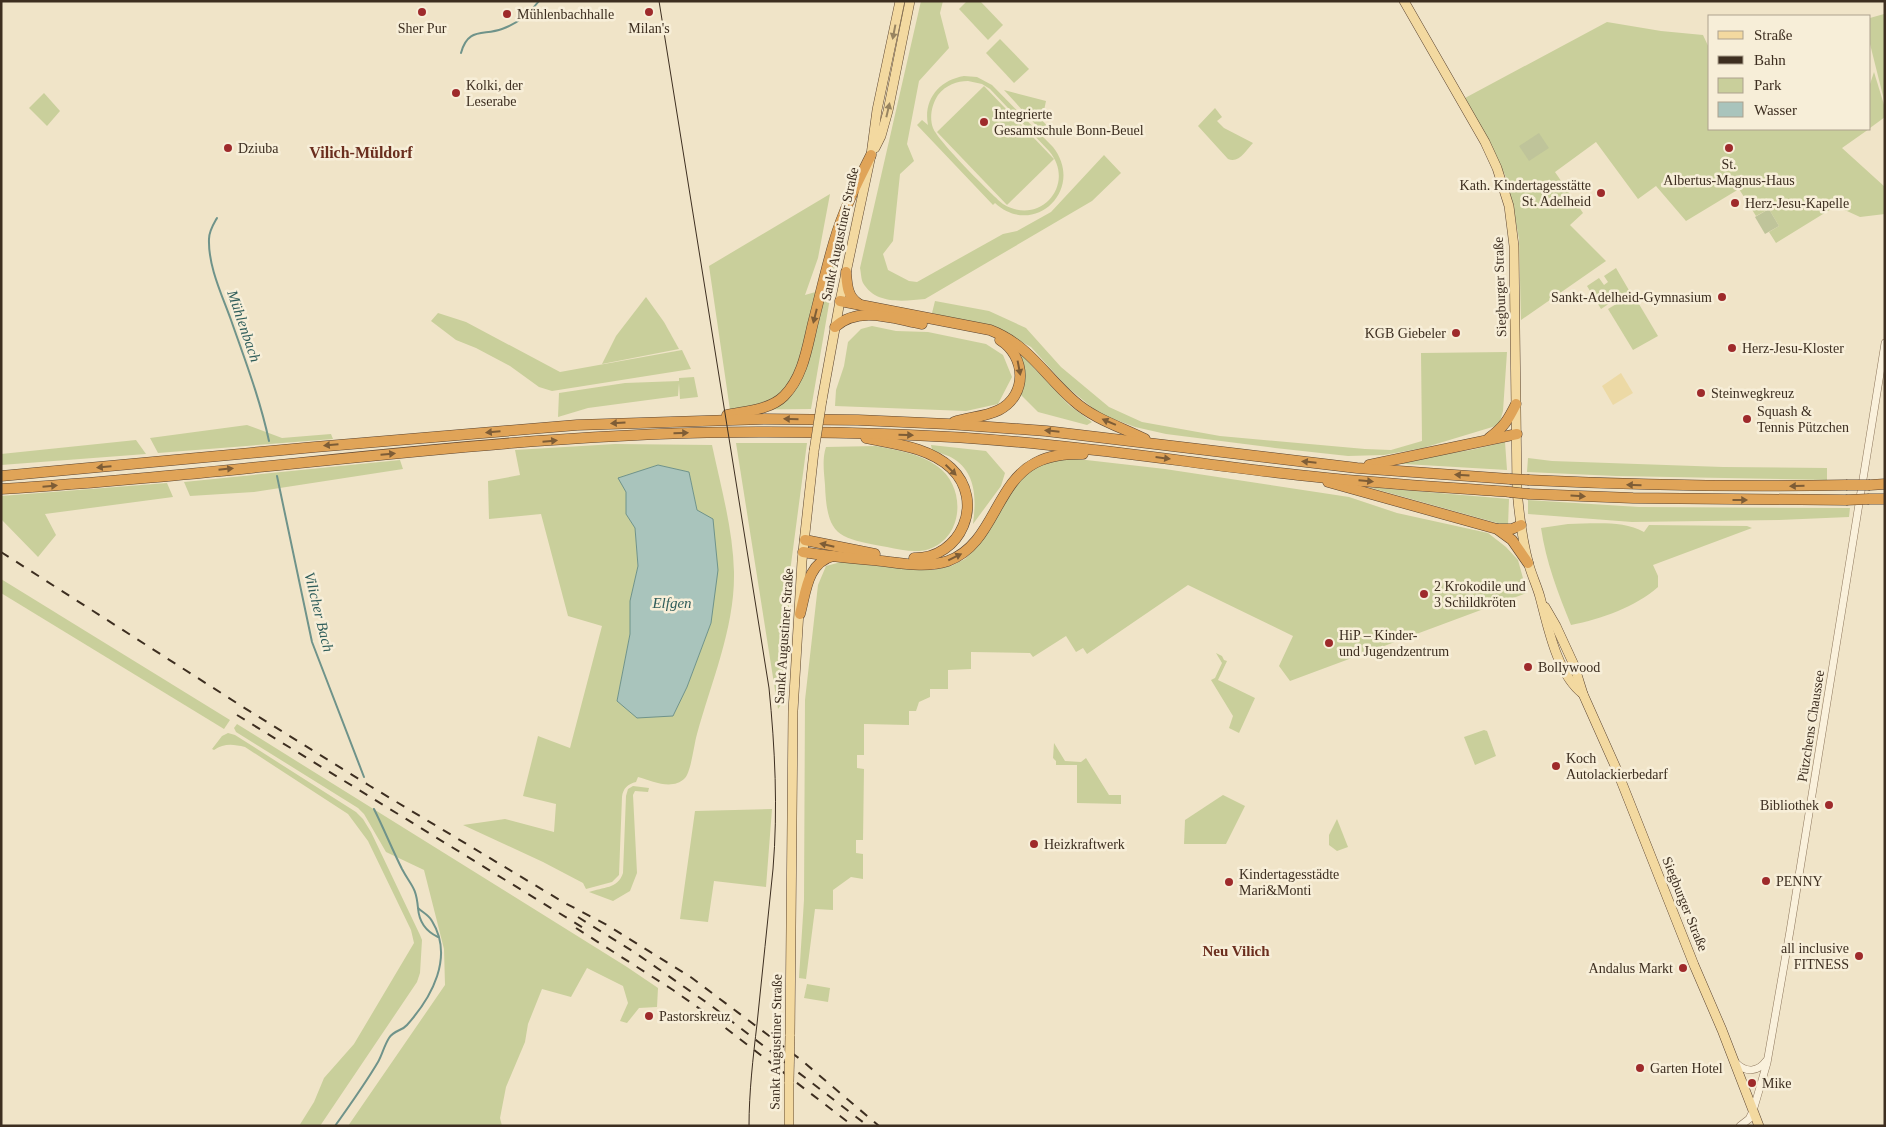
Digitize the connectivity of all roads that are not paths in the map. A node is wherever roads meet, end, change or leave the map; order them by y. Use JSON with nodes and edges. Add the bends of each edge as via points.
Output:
{"nodes":[{"id":1,"x":900,"y":1,"type":"edge"},
{"id":2,"x":910,"y":1,"type":"edge"},
{"id":3,"x":1404,"y":1,"type":"edge"},
{"id":4,"x":871,"y":155,"type":"junction"},
{"id":5,"x":846,"y":272,"type":"junction"},
{"id":6,"x":840,"y":301,"type":"junction"},
{"id":7,"x":862,"y":305,"type":"junction"},
{"id":8,"x":835,"y":327,"type":"junction"},
{"id":9,"x":1885,"y":343,"type":"edge"},
{"id":10,"x":1516,"y":404,"type":"junction"},
{"id":11,"x":701,"y":420,"type":"junction"},
{"id":12,"x":948,"y":424,"type":"junction"},
{"id":13,"x":840,"y":433,"type":"junction"},
{"id":14,"x":1517,"y":434,"type":"junction"},
{"id":15,"x":1486,"y":440,"type":"junction"},
{"id":16,"x":1152,"y":443,"type":"junction"},
{"id":17,"x":1115,"y":452,"type":"junction"},
{"id":18,"x":1357,"y":468,"type":"junction"},
{"id":19,"x":1300,"y":475,"type":"junction"},
{"id":20,"x":1,"y":476,"type":"edge"},
{"id":21,"x":1885,"y":484,"type":"edge"},
{"id":22,"x":1,"y":489,"type":"edge"},
{"id":23,"x":1885,"y":499,"type":"edge"},
{"id":24,"x":1521,"y":525,"type":"junction"},
{"id":25,"x":1497,"y":529,"type":"junction"},
{"id":26,"x":804,"y":540,"type":"junction"},
{"id":27,"x":803,"y":552,"type":"junction"},
{"id":28,"x":833,"y":556,"type":"junction"},
{"id":29,"x":1528,"y":563,"type":"junction"},
{"id":30,"x":800,"y":614,"type":"junction"},
{"id":31,"x":1768,"y":1058,"type":"junction"},
{"id":32,"x":1732,"y":1059,"type":"junction"},
{"id":33,"x":1753,"y":1110,"type":"junction"},
{"id":34,"x":789,"y":1126,"type":"edge"},
{"id":35,"x":1740,"y":1126,"type":"edge"},
{"id":36,"x":1759,"y":1126,"type":"edge"}],
"edges":[{"from":1,"to":4,"type":"main road","name":"Sankt Augustiner Straße","one_way":true},
{"from":4,"to":2,"type":"main road","name":"Sankt Augustiner Straße","one_way":true,"via":[[888,111]]},
{"from":3,"to":10,"type":"main road","name":"Siegburger Straße","via":[[1485,142],[1506,192],[1514,246]]},
{"from":4,"to":5,"type":"main road","name":"Sankt Augustiner Straße"},
{"from":4,"to":11,"type":"highway","one_way":true,"via":[[837,232],[803,363],[793,386],[782,398],[763,408]]},
{"from":5,"to":6,"type":"main road","name":"Sankt Augustiner Straße"},
{"from":5,"to":7,"type":"highway","via":[[850,294],[855,302]]},
{"from":6,"to":7,"type":"highway"},
{"from":6,"to":8,"type":"main road","name":"Sankt Augustiner Straße"},
{"from":16,"to":7,"type":"highway","one_way":true,"via":[[1075,402],[1020,346],[1006,337],[990,330]]},
{"from":8,"to":12,"type":"highway","one_way":true,"via":[[848,318],[863,314],[988,335],[1005,343],[1020,367],[1019,388],[1013,398],[993,413]]},
{"from":8,"to":26,"type":"main road","name":"Sankt Augustiner Straße","bridge":true,"via":[[814,451]]},
{"from":9,"to":31,"type":"street","name":"Pützchens Chaussee"},
{"from":10,"to":14,"type":"main road","name":"Siegburger Straße"},
{"from":10,"to":15,"type":"highway","via":[[1506,424]]},
{"from":12,"to":11,"type":"highway","one_way":true,"via":[[858,420]]},
{"from":11,"to":20,"type":"highway","one_way":true,"via":[[577,425]]},
{"from":16,"to":12,"type":"highway","one_way":true},
{"from":13,"to":17,"type":"highway","one_way":true,"via":[[946,437]]},
{"from":22,"to":13,"type":"highway","one_way":true,"via":[[593,438],[678,433]]},
{"from":13,"to":26,"type":"highway","one_way":true,"via":[[913,449],[944,463],[964,486],[968,507],[964,525],[944,551],[921,558],[876,554]]},
{"from":14,"to":15,"type":"highway"},
{"from":14,"to":24,"type":"main road","name":"Siegburger Straße"},
{"from":15,"to":18,"type":"highway"},
{"from":18,"to":16,"type":"highway","one_way":true},
{"from":17,"to":19,"type":"highway","one_way":true},
{"from":28,"to":17,"type":"highway","one_way":true,"via":[[911,564],[948,561],[962,554],[974,542],[1011,485],[1034,463],[1060,454]]},
{"from":21,"to":18,"type":"highway","one_way":true,"bridge":true,"via":[[1718,486],[1529,480]]},
{"from":19,"to":23,"type":"highway","one_way":true,"bridge":true,"via":[[1529,494],[1651,499]]},
{"from":19,"to":25,"type":"highway"},
{"from":24,"to":25,"type":"highway"},
{"from":24,"to":29,"type":"main road","name":"Siegburger Straße"},
{"from":25,"to":29,"type":"highway","via":[[1512,540]]},
{"from":26,"to":27,"type":"main road","name":"Sankt Augustiner Straße"},
{"from":27,"to":28,"type":"highway"},
{"from":27,"to":30,"type":"main road","name":"Sankt Augustiner Straße"},
{"from":28,"to":30,"type":"highway","via":[[819,562],[811,571]]},
{"from":29,"to":32,"type":"main road","name":"Siegburger Straße","via":[[1564,668],[1583,694],[1616,768]]},
{"from":30,"to":34,"type":"main road","name":"Sankt Augustiner Straße","bridge":true,"via":[[793,711]]},
{"from":31,"to":32,"type":"street","via":[[1763,1066],[1748,1071]]},
{"from":31,"to":33,"type":"street","name":"Pützchens Chaussee"},
{"from":32,"to":33,"type":"main road","name":"Siegburger Straße"},
{"from":33,"to":35,"type":"street","via":[[1749,1119]]},
{"from":33,"to":36,"type":"main road","name":"Siegburger Straße"}]}
